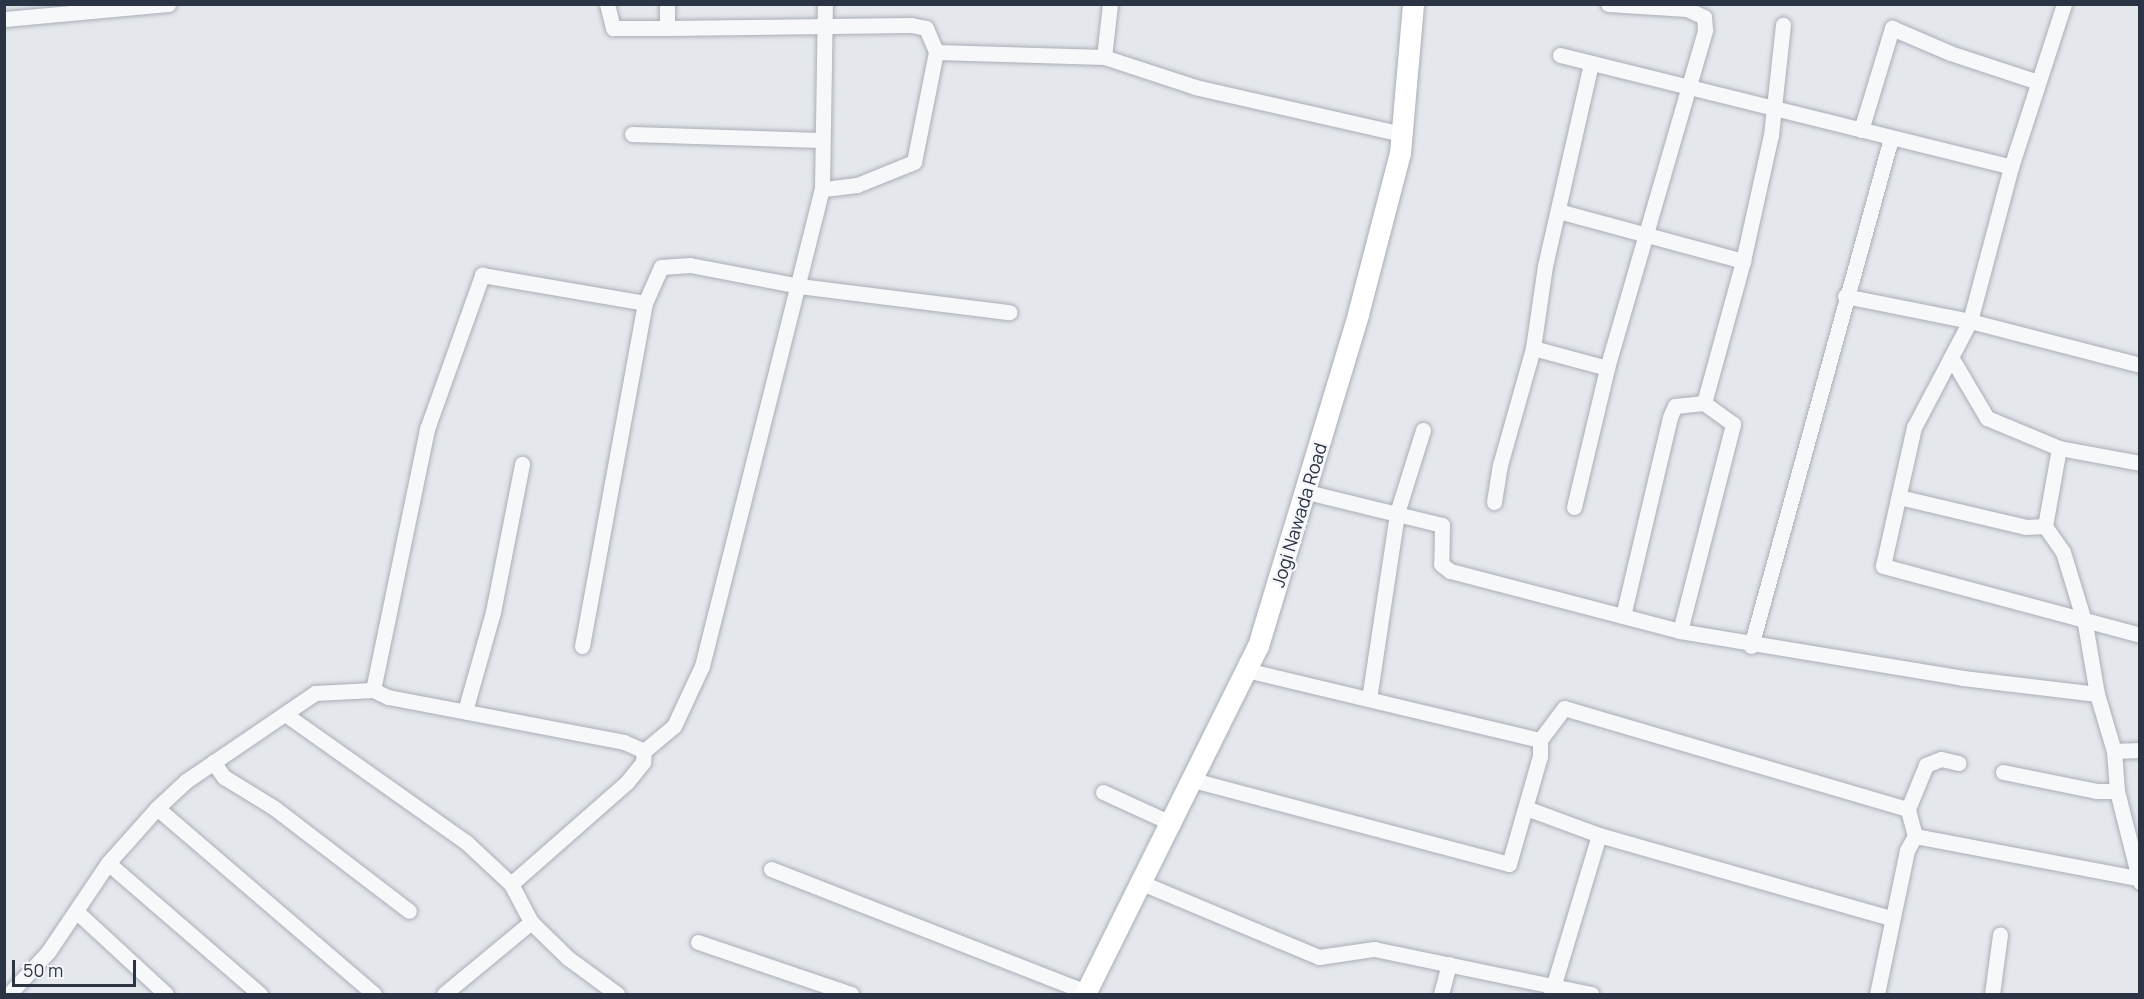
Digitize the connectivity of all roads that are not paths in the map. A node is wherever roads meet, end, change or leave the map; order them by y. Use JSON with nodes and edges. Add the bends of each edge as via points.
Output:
{"nodes":[{"id":1,"x":168,"y":4,"type":"edge"},
{"id":2,"x":607,"y":4,"type":"edge"},
{"id":3,"x":667,"y":4,"type":"edge"},
{"id":4,"x":825,"y":4,"type":"edge"},
{"id":5,"x":1110,"y":4,"type":"edge"},
{"id":6,"x":1413,"y":4,"type":"edge"},
{"id":7,"x":1608,"y":4,"type":"edge"},
{"id":8,"x":2064,"y":4,"type":"edge"},
{"id":9,"x":1687,"y":7,"type":"edge"},
{"id":10,"x":4,"y":19,"type":"edge"},
{"id":11,"x":1783,"y":25,"type":"dead end"},
{"id":12,"x":825,"y":27,"type":"junction"},
{"id":13,"x":667,"y":28,"type":"junction"},
{"id":14,"x":936,"y":52,"type":"junction"},
{"id":15,"x":1560,"y":55,"type":"dead end"},
{"id":16,"x":1104,"y":57,"type":"junction"},
{"id":17,"x":1591,"y":63,"type":"junction"},
{"id":18,"x":2038,"y":82,"type":"junction"},
{"id":19,"x":1686,"y":86,"type":"junction"},
{"id":20,"x":1774,"y":108,"type":"junction"},
{"id":21,"x":1861,"y":130,"type":"junction"},
{"id":22,"x":632,"y":134,"type":"dead end"},
{"id":23,"x":1402,"y":134,"type":"junction"},
{"id":24,"x":1891,"y":138,"type":"junction"},
{"id":25,"x":820,"y":140,"type":"junction"},
{"id":26,"x":2011,"y":168,"type":"junction"},
{"id":27,"x":822,"y":189,"type":"junction"},
{"id":28,"x":1558,"y":211,"type":"junction"},
{"id":29,"x":1647,"y":234,"type":"junction"},
{"id":30,"x":1743,"y":261,"type":"junction"},
{"id":31,"x":799,"y":286,"type":"junction"},
{"id":32,"x":1845,"y":296,"type":"junction"},
{"id":33,"x":645,"y":303,"type":"junction"},
{"id":34,"x":1009,"y":312,"type":"dead end"},
{"id":35,"x":1970,"y":321,"type":"junction"},
{"id":36,"x":1533,"y":348,"type":"junction"},
{"id":37,"x":1951,"y":357,"type":"junction"},
{"id":38,"x":2139,"y":365,"type":"edge"},
{"id":39,"x":1608,"y":368,"type":"junction"},
{"id":40,"x":1704,"y":402,"type":"junction"},
{"id":41,"x":1423,"y":430,"type":"dead end"},
{"id":42,"x":2059,"y":448,"type":"junction"},
{"id":43,"x":2139,"y":463,"type":"edge"},
{"id":44,"x":522,"y":464,"type":"dead end"},
{"id":45,"x":1307,"y":492,"type":"junction"},
{"id":46,"x":1899,"y":497,"type":"junction"},
{"id":47,"x":1494,"y":502,"type":"dead end"},
{"id":48,"x":1574,"y":507,"type":"dead end"},
{"id":49,"x":1397,"y":513,"type":"junction"},
{"id":50,"x":2045,"y":526,"type":"junction"},
{"id":51,"x":1623,"y":616,"type":"junction"},
{"id":52,"x":2085,"y":624,"type":"junction"},
{"id":53,"x":1680,"y":631,"type":"junction"},
{"id":54,"x":2139,"y":635,"type":"edge"},
{"id":55,"x":582,"y":646,"type":"dead end"},
{"id":56,"x":1751,"y":646,"type":"junction"},
{"id":57,"x":1246,"y":669,"type":"junction"},
{"id":58,"x":374,"y":690,"type":"junction"},
{"id":59,"x":2097,"y":694,"type":"junction"},
{"id":60,"x":1369,"y":699,"type":"junction"},
{"id":61,"x":465,"y":711,"type":"junction"},
{"id":62,"x":285,"y":714,"type":"junction"},
{"id":63,"x":1540,"y":740,"type":"junction"},
{"id":64,"x":2139,"y":750,"type":"edge"},
{"id":65,"x":644,"y":751,"type":"junction"},
{"id":66,"x":2114,"y":751,"type":"junction"},
{"id":67,"x":213,"y":762,"type":"junction"},
{"id":68,"x":1959,"y":763,"type":"dead end"},
{"id":69,"x":2003,"y":772,"type":"dead end"},
{"id":70,"x":1194,"y":780,"type":"junction"},
{"id":71,"x":2117,"y":790,"type":"junction"},
{"id":72,"x":1103,"y":792,"type":"dead end"},
{"id":73,"x":157,"y":808,"type":"junction"},
{"id":74,"x":1526,"y":808,"type":"junction"},
{"id":75,"x":1908,"y":809,"type":"junction"},
{"id":76,"x":1173,"y":824,"type":"junction"},
{"id":77,"x":1599,"y":835,"type":"junction"},
{"id":78,"x":1915,"y":836,"type":"junction"},
{"id":79,"x":108,"y":863,"type":"junction"},
{"id":80,"x":771,"y":868,"type":"dead end"},
{"id":81,"x":2139,"y":880,"type":"edge"},
{"id":82,"x":1142,"y":883,"type":"junction"},
{"id":83,"x":511,"y":884,"type":"junction"},
{"id":84,"x":409,"y":911,"type":"dead end"},
{"id":85,"x":77,"y":912,"type":"junction"},
{"id":86,"x":1891,"y":918,"type":"junction"},
{"id":87,"x":531,"y":922,"type":"junction"},
{"id":88,"x":2000,"y":936,"type":"dead end"},
{"id":89,"x":698,"y":942,"type":"dead end"},
{"id":90,"x":1449,"y":964,"type":"junction"},
{"id":91,"x":1552,"y":990,"type":"edge"},
{"id":92,"x":1086,"y":993,"type":"edge"},
{"id":93,"x":9,"y":994,"type":"edge"},
{"id":94,"x":166,"y":994,"type":"edge"},
{"id":95,"x":260,"y":994,"type":"edge"},
{"id":96,"x":374,"y":994,"type":"edge"},
{"id":97,"x":444,"y":994,"type":"edge"},
{"id":98,"x":617,"y":994,"type":"edge"},
{"id":99,"x":851,"y":994,"type":"edge"},
{"id":100,"x":1441,"y":994,"type":"edge"},
{"id":101,"x":1591,"y":994,"type":"edge"},
{"id":102,"x":1877,"y":994,"type":"edge"},
{"id":103,"x":1992,"y":994,"type":"edge"}],
"edges":[{"from":1,"to":10,"type":"street"},
{"from":2,"to":13,"type":"street","via":[[613,27]]},
{"from":3,"to":13,"type":"street"},
{"from":4,"to":12,"type":"street"},
{"from":5,"to":16,"type":"street"},
{"from":6,"to":23,"type":"street","name":"Jogi Nawada Road"},
{"from":7,"to":9,"type":"street"},
{"from":8,"to":18,"type":"street"},
{"from":9,"to":19,"type":"street","via":[[1704,16],[1705,30]]},
{"from":11,"to":20,"type":"street"},
{"from":12,"to":13,"type":"street"},
{"from":12,"to":14,"type":"street","via":[[926,28]]},
{"from":12,"to":25,"type":"street"},
{"from":14,"to":16,"type":"street"},
{"from":14,"to":27,"type":"street","via":[[914,162],[858,185]]},
{"from":15,"to":17,"type":"street"},
{"from":16,"to":23,"type":"street","via":[[1195,87]]},
{"from":17,"to":19,"type":"street"},
{"from":17,"to":28,"type":"street"},
{"from":18,"to":21,"type":"street","via":[[1950,54],[1892,28]]},
{"from":18,"to":26,"type":"street"},
{"from":19,"to":20,"type":"street"},
{"from":19,"to":29,"type":"street"},
{"from":20,"to":21,"type":"street"},
{"from":20,"to":30,"type":"street"},
{"from":21,"to":24,"type":"street"},
{"from":22,"to":25,"type":"street"},
{"from":23,"to":45,"type":"street","name":"Jogi Nawada Road","via":[[1358,314]]},
{"from":24,"to":26,"type":"street"},
{"from":24,"to":32,"type":"street"},
{"from":25,"to":27,"type":"street"},
{"from":26,"to":35,"type":"street"},
{"from":27,"to":31,"type":"street"},
{"from":28,"to":29,"type":"street"},
{"from":28,"to":36,"type":"street"},
{"from":29,"to":30,"type":"street"},
{"from":29,"to":39,"type":"street"},
{"from":30,"to":40,"type":"street"},
{"from":31,"to":33,"type":"street","via":[[667,264],[656,274]]},
{"from":31,"to":34,"type":"street"},
{"from":31,"to":65,"type":"street","via":[[702,666],[674,726]]},
{"from":32,"to":35,"type":"street"},
{"from":32,"to":56,"type":"street"},
{"from":33,"to":55,"type":"street"},
{"from":33,"to":58,"type":"street","via":[[482,275],[427,429]]},
{"from":35,"to":37,"type":"street"},
{"from":35,"to":38,"type":"street"},
{"from":36,"to":39,"type":"street"},
{"from":36,"to":47,"type":"street","via":[[1500,465]]},
{"from":37,"to":42,"type":"street","via":[[1987,418]]},
{"from":37,"to":46,"type":"street","via":[[1914,427]]},
{"from":39,"to":48,"type":"street"},
{"from":40,"to":51,"type":"street","via":[[1675,406],[1670,417]]},
{"from":40,"to":53,"type":"street","via":[[1733,424]]},
{"from":41,"to":49,"type":"street"},
{"from":42,"to":43,"type":"street"},
{"from":42,"to":50,"type":"street"},
{"from":44,"to":61,"type":"street","via":[[493,612]]},
{"from":45,"to":49,"type":"street"},
{"from":45,"to":57,"type":"street","name":"Jogi Nawada Road"},
{"from":46,"to":50,"type":"street","via":[[2026,528]]},
{"from":46,"to":52,"type":"street","via":[[1883,566]]},
{"from":49,"to":51,"type":"street","via":[[1442,525],[1441,564],[1450,571]]},
{"from":49,"to":60,"type":"street"},
{"from":50,"to":52,"type":"street","via":[[2063,552]]},
{"from":51,"to":53,"type":"street"},
{"from":52,"to":54,"type":"street"},
{"from":52,"to":59,"type":"street"},
{"from":53,"to":56,"type":"street"},
{"from":56,"to":59,"type":"street"},
{"from":57,"to":60,"type":"street"},
{"from":57,"to":70,"type":"street","name":"Jogi Nawada Road"},
{"from":58,"to":61,"type":"street","via":[[388,697]]},
{"from":58,"to":62,"type":"street","via":[[315,693]]},
{"from":59,"to":66,"type":"street"},
{"from":60,"to":63,"type":"street"},
{"from":61,"to":65,"type":"street"},
{"from":62,"to":67,"type":"street"},
{"from":62,"to":83,"type":"street","via":[[467,843]]},
{"from":63,"to":74,"type":"street"},
{"from":63,"to":75,"type":"street","via":[[1564,708]]},
{"from":64,"to":66,"type":"street"},
{"from":65,"to":83,"type":"street","via":[[643,762],[627,782]]},
{"from":66,"to":71,"type":"street"},
{"from":67,"to":73,"type":"street"},
{"from":67,"to":84,"type":"street","via":[[224,777],[273,807]]},
{"from":68,"to":75,"type":"street","via":[[1941,759],[1926,765]]},
{"from":69,"to":71,"type":"street","via":[[2096,791]]},
{"from":70,"to":74,"type":"street","via":[[1509,864]]},
{"from":70,"to":76,"type":"street","name":"Jogi Nawada Road"},
{"from":71,"to":81,"type":"street"},
{"from":72,"to":76,"type":"street"},
{"from":73,"to":79,"type":"street"},
{"from":73,"to":96,"type":"street"},
{"from":74,"to":77,"type":"street"},
{"from":75,"to":78,"type":"street"},
{"from":76,"to":82,"type":"street","name":"Jogi Nawada Road"},
{"from":77,"to":86,"type":"street"},
{"from":77,"to":91,"type":"street"},
{"from":78,"to":81,"type":"street"},
{"from":78,"to":86,"type":"street"},
{"from":79,"to":85,"type":"street"},
{"from":79,"to":95,"type":"street"},
{"from":80,"to":92,"type":"street"},
{"from":82,"to":90,"type":"street","via":[[1319,957],[1374,949]]},
{"from":82,"to":92,"type":"street","name":"Jogi Nawada Road"},
{"from":83,"to":87,"type":"street"},
{"from":85,"to":93,"type":"street"},
{"from":85,"to":94,"type":"street"},
{"from":86,"to":102,"type":"street"},
{"from":87,"to":97,"type":"street"},
{"from":87,"to":98,"type":"street","via":[[568,958]]},
{"from":88,"to":103,"type":"street"},
{"from":89,"to":99,"type":"street"},
{"from":90,"to":91,"type":"street"},
{"from":90,"to":100,"type":"street"},
{"from":91,"to":101,"type":"street"}]}
